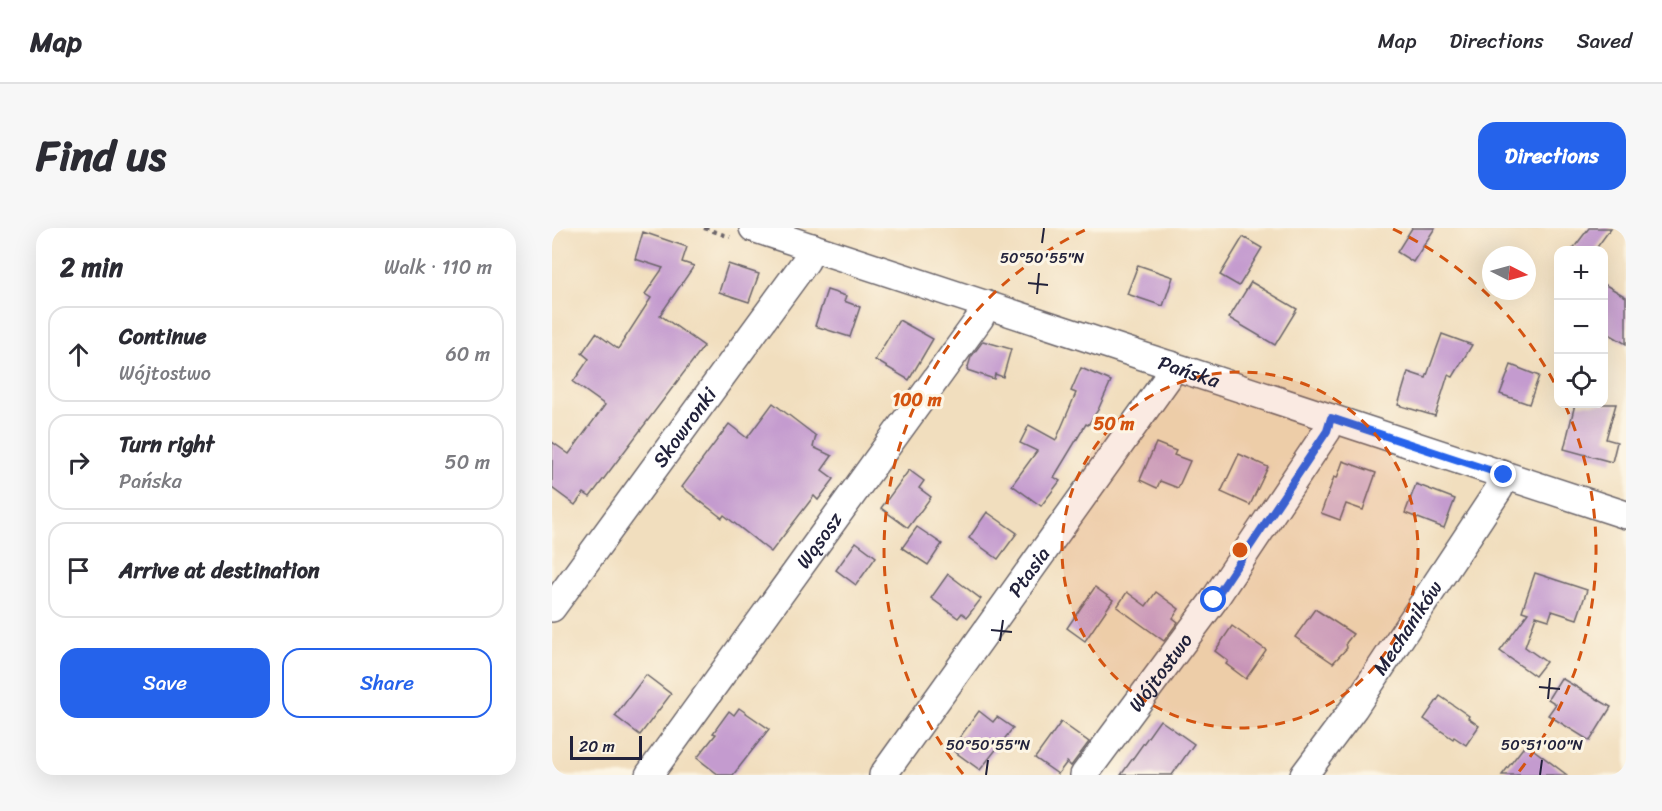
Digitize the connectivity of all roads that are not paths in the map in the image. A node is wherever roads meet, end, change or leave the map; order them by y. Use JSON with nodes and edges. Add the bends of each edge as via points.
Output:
{"nodes":[{"id":1,"x":753,"y":228,"type":"edge"},
{"id":2,"x":812,"y":246,"type":"junction"},
{"id":3,"x":985,"y":304,"type":"junction"},
{"id":4,"x":1171,"y":364,"type":"junction"},
{"id":5,"x":1331,"y":418,"type":"junction"},
{"id":6,"x":1504,"y":475,"type":"junction"},
{"id":7,"x":1626,"y":515,"type":"edge"},
{"id":8,"x":552,"y":608,"type":"edge"},
{"id":9,"x":649,"y":775,"type":"edge"},
{"id":10,"x":883,"y":775,"type":"edge"},
{"id":11,"x":1084,"y":775,"type":"edge"},
{"id":12,"x":1304,"y":775,"type":"edge"}],
"edges":[{"from":1,"to":2,"type":"street","name":"Pańska"},
{"from":2,"to":3,"type":"street","name":"Pańska"},
{"from":2,"to":8,"type":"street","name":"Skowronki","via":[[806,261]]},
{"from":3,"to":4,"type":"street","name":"Pańska"},
{"from":3,"to":9,"type":"street","name":"Wąsosz","via":[[981,318]]},
{"from":4,"to":5,"type":"street","name":"Pańska"},
{"from":4,"to":10,"type":"street","name":"Ptasia","via":[[1167,378]]},
{"from":5,"to":6,"type":"street","name":"Pańska"},
{"from":5,"to":11,"type":"street","name":"Wójtostwo","via":[[1327,431],[1214,600]]},
{"from":6,"to":7,"type":"street","name":"Pańska"},
{"from":6,"to":12,"type":"street","name":"Mechaników","via":[[1499,489],[1360,698]]}]}
